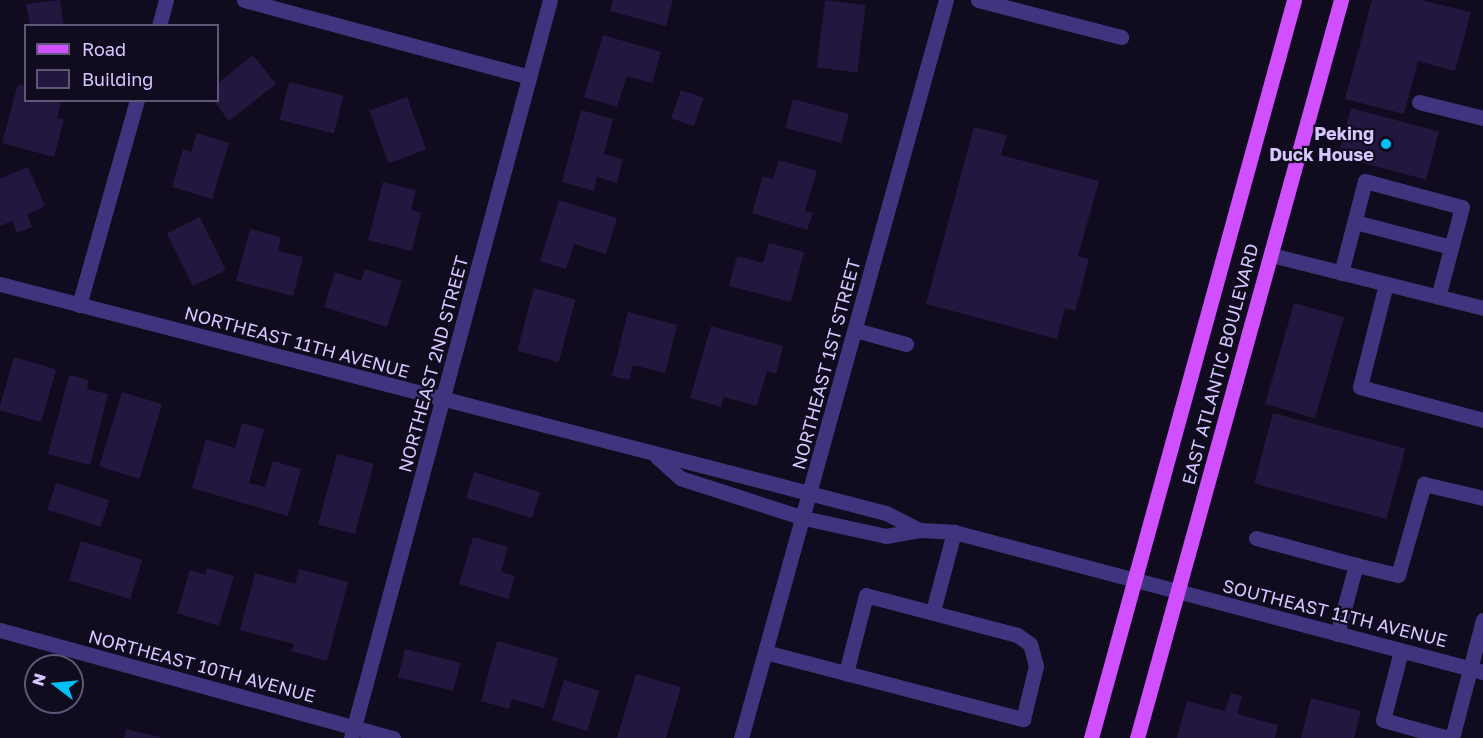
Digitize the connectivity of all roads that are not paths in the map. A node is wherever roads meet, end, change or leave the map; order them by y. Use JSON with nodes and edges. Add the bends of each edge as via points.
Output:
{"nodes":[{"id":1,"x":166,"y":0,"type":"edge"},
{"id":2,"x":244,"y":0,"type":"edge"},
{"id":3,"x":550,"y":0,"type":"edge"},
{"id":4,"x":946,"y":0,"type":"edge"},
{"id":5,"x":978,"y":0,"type":"edge"},
{"id":6,"x":1294,"y":0,"type":"edge"},
{"id":7,"x":1341,"y":0,"type":"edge"},
{"id":8,"x":160,"y":24,"type":"edge"},
{"id":9,"x":1121,"y":37,"type":"dead end"},
{"id":10,"x":529,"y":77,"type":"junction"},
{"id":11,"x":136,"y":102,"type":"edge"},
{"id":12,"x":1419,"y":102,"type":"dead end"},
{"id":13,"x":1483,"y":118,"type":"edge"},
{"id":14,"x":1355,"y":222,"type":"junction"},
{"id":15,"x":1451,"y":248,"type":"junction"},
{"id":16,"x":1270,"y":255,"type":"junction"},
{"id":17,"x":1341,"y":273,"type":"junction"},
{"id":18,"x":0,"y":284,"type":"edge"},
{"id":19,"x":1386,"y":284,"type":"junction"},
{"id":20,"x":1438,"y":297,"type":"junction"},
{"id":21,"x":79,"y":305,"type":"junction"},
{"id":22,"x":1483,"y":308,"type":"edge"},
{"id":23,"x":855,"y":330,"type":"junction"},
{"id":24,"x":906,"y":344,"type":"dead end"},
{"id":25,"x":444,"y":401,"type":"junction"},
{"id":26,"x":1483,"y":420,"type":"edge"},
{"id":27,"x":655,"y":455,"type":"junction"},
{"id":28,"x":810,"y":494,"type":"junction"},
{"id":29,"x":1483,"y":498,"type":"edge"},
{"id":30,"x":804,"y":518,"type":"junction"},
{"id":31,"x":920,"y":530,"type":"junction"},
{"id":32,"x":954,"y":532,"type":"junction"},
{"id":33,"x":1256,"y":538,"type":"dead end"},
{"id":34,"x":1356,"y":565,"type":"junction"},
{"id":35,"x":1134,"y":581,"type":"junction"},
{"id":36,"x":1177,"y":593,"type":"junction"},
{"id":37,"x":933,"y":611,"type":"junction"},
{"id":38,"x":1483,"y":620,"type":"edge"},
{"id":39,"x":0,"y":630,"type":"edge"},
{"id":40,"x":1337,"y":634,"type":"junction"},
{"id":41,"x":1401,"y":651,"type":"junction"},
{"id":42,"x":765,"y":652,"type":"junction"},
{"id":43,"x":1477,"y":670,"type":"edge"},
{"id":44,"x":846,"y":673,"type":"junction"},
{"id":45,"x":353,"y":733,"type":"edge"},
{"id":46,"x":1416,"y":734,"type":"edge"},
{"id":47,"x":393,"y":738,"type":"edge"},
{"id":48,"x":741,"y":738,"type":"edge"},
{"id":49,"x":1091,"y":738,"type":"edge"},
{"id":50,"x":1137,"y":738,"type":"edge"},
{"id":51,"x":1450,"y":738,"type":"edge"}],
"edges":[{"from":1,"to":8,"type":"street"},
{"from":2,"to":10,"type":"street"},
{"from":3,"to":10,"type":"street","name":"NORTHEAST 2ND STREET"},
{"from":4,"to":23,"type":"street","name":"NORTHEAST 1ST STREET"},
{"from":5,"to":9,"type":"street"},
{"from":6,"to":35,"type":"main road","name":"EAST ATLANTIC BOULEVARD"},
{"from":7,"to":16,"type":"main road","name":"EAST ATLANTIC BOULEVARD"},
{"from":10,"to":25,"type":"street","name":"NORTHEAST 2ND STREET"},
{"from":11,"to":21,"type":"street"},
{"from":12,"to":13,"type":"street"},
{"from":14,"to":15,"type":"street"},
{"from":14,"to":15,"type":"street","via":[[1365,181],[1462,207]]},
{"from":14,"to":17,"type":"street"},
{"from":15,"to":20,"type":"street"},
{"from":16,"to":17,"type":"street"},
{"from":16,"to":36,"type":"main road","name":"EAST ATLANTIC BOULEVARD"},
{"from":17,"to":19,"type":"street"},
{"from":18,"to":21,"type":"street","name":"NORTHEAST 11TH AVENUE"},
{"from":19,"to":20,"type":"street"},
{"from":19,"to":26,"type":"street","via":[[1360,387]]},
{"from":20,"to":22,"type":"street"},
{"from":21,"to":25,"type":"street","name":"NORTHEAST 11TH AVENUE"},
{"from":23,"to":24,"type":"street"},
{"from":23,"to":28,"type":"street","name":"NORTHEAST 1ST STREET"},
{"from":25,"to":27,"type":"street","name":"NORTHEAST 11TH AVENUE"},
{"from":25,"to":45,"type":"street","name":"NORTHEAST 2ND STREET"},
{"from":27,"to":28,"type":"street","name":"NORTHEAST 11TH AVENUE"},
{"from":27,"to":30,"type":"street","name":"NORTHEAST 11TH AVENUE","via":[[680,478]]},
{"from":28,"to":30,"type":"street","name":"NORTHEAST 1ST STREET"},
{"from":28,"to":31,"type":"street","name":"NORTHEAST 11TH AVENUE","via":[[886,513]]},
{"from":29,"to":34,"type":"street","via":[[1424,484],[1398,575]]},
{"from":30,"to":31,"type":"street","name":"NORTHEAST 11TH AVENUE","via":[[886,536]]},
{"from":30,"to":42,"type":"street","name":"NORTHEAST 1ST STREET"},
{"from":31,"to":32,"type":"street","name":"NORTHEAST 11TH AVENUE"},
{"from":32,"to":35,"type":"street","name":"NORTHEAST 11TH AVENUE"},
{"from":32,"to":37,"type":"street"},
{"from":33,"to":34,"type":"street"},
{"from":34,"to":40,"type":"street"},
{"from":35,"to":36,"type":"street","name":"NORTHEAST 11TH AVENUE"},
{"from":35,"to":49,"type":"main road","name":"EAST ATLANTIC BOULEVARD"},
{"from":36,"to":40,"type":"street","name":"SOUTHEAST 11TH AVENUE"},
{"from":36,"to":50,"type":"main road","name":"EAST ATLANTIC BOULEVARD"},
{"from":37,"to":44,"type":"street","via":[[866,595]]},
{"from":37,"to":44,"type":"street","via":[[1017,635],[1030,644],[1036,666],[1023,719]]},
{"from":38,"to":43,"type":"street"},
{"from":39,"to":45,"type":"street","name":"NORTHEAST 10TH AVENUE"},
{"from":40,"to":41,"type":"street","name":"SOUTHEAST 11TH AVENUE"},
{"from":41,"to":43,"type":"street","name":"SOUTHEAST 11TH AVENUE"},
{"from":41,"to":46,"type":"street","via":[[1383,720]]},
{"from":42,"to":44,"type":"street"},
{"from":42,"to":48,"type":"street","name":"NORTHEAST 1ST STREET"},
{"from":43,"to":51,"type":"street"},
{"from":45,"to":47,"type":"street","name":"NORTHEAST 10TH AVENUE"},
{"from":46,"to":51,"type":"street"}]}
